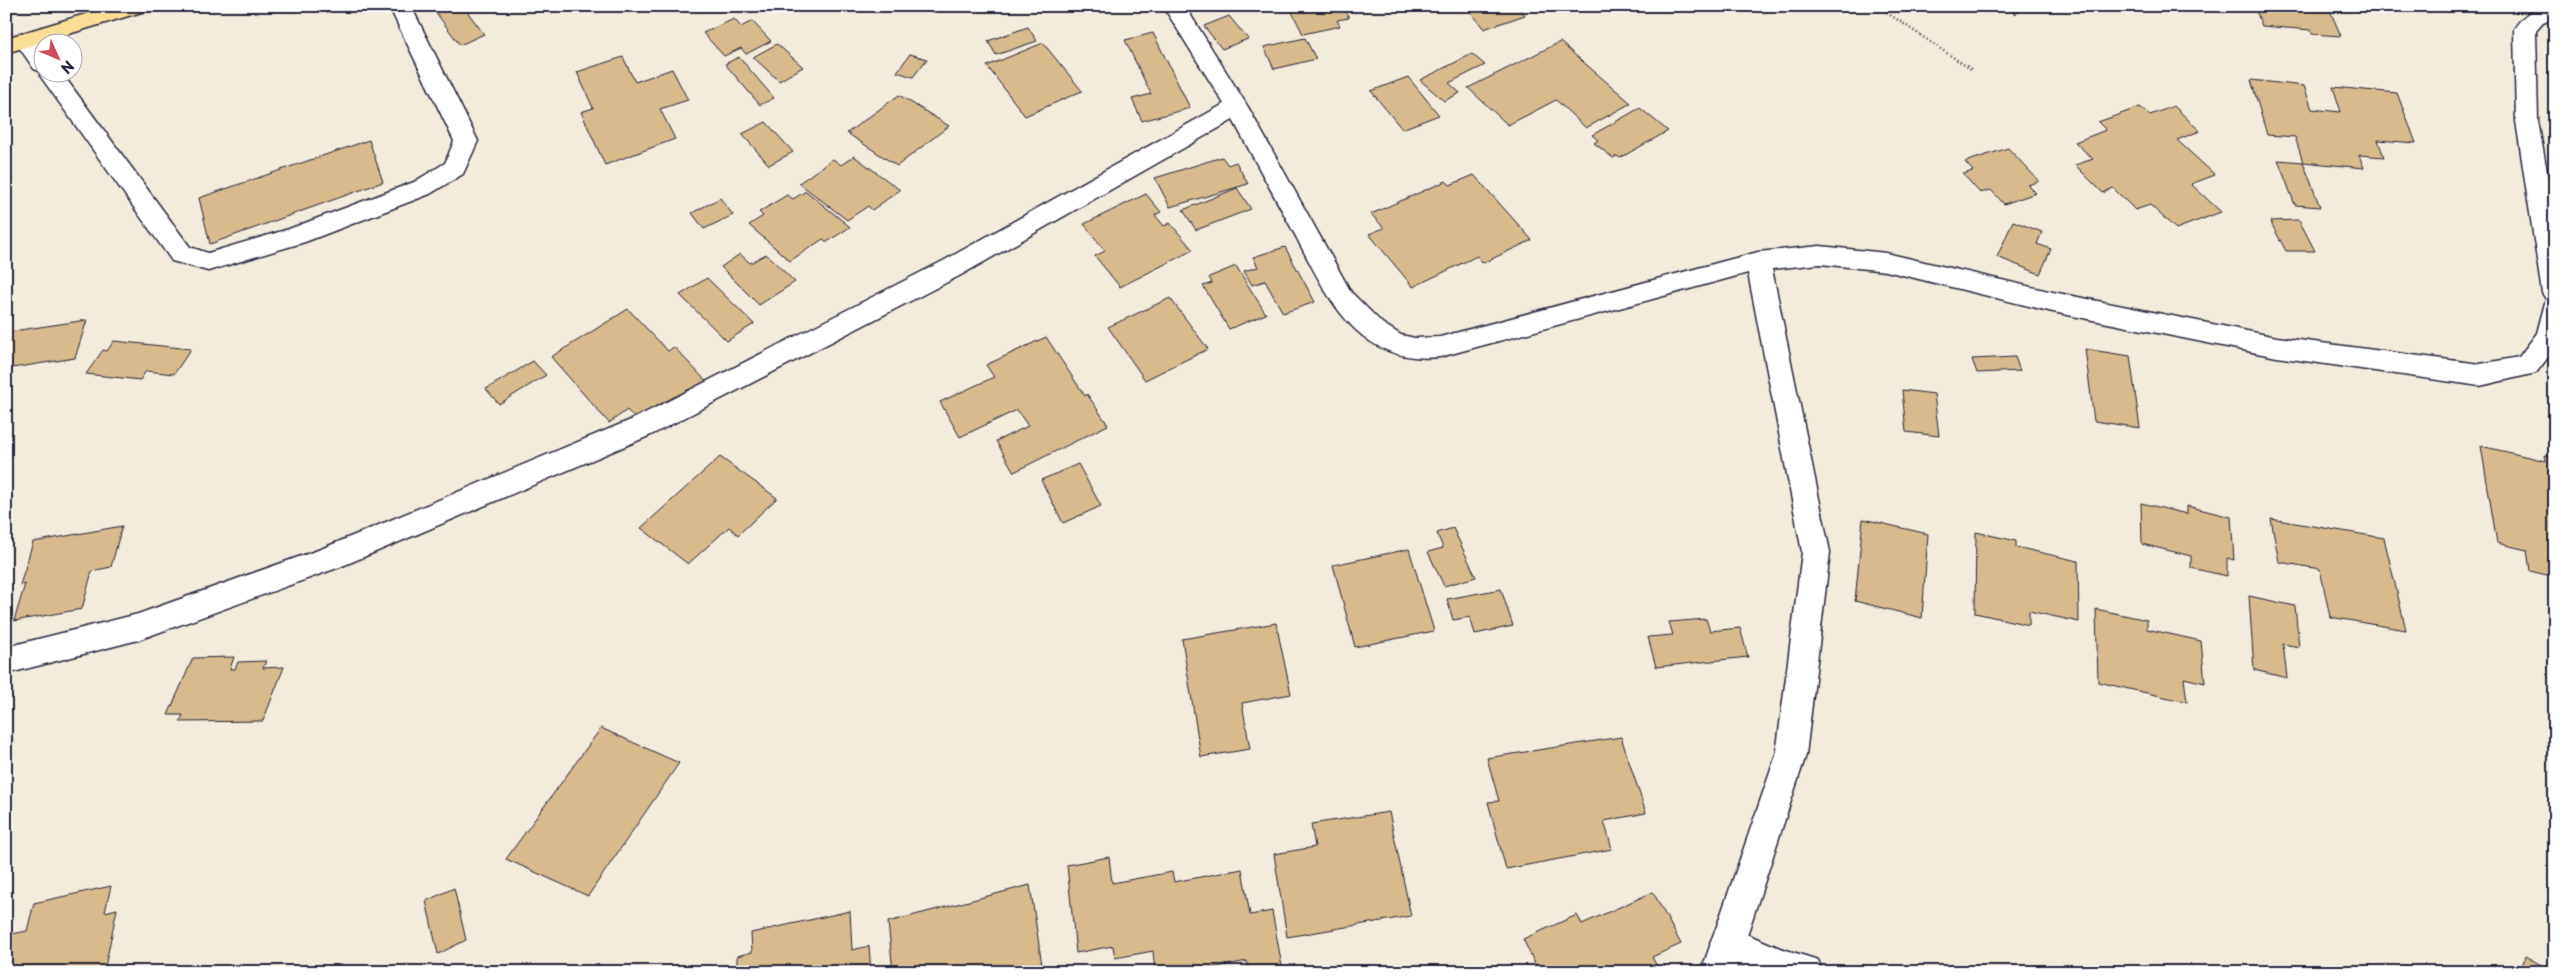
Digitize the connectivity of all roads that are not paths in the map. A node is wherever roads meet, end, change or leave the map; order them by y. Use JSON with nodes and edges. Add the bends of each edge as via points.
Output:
{"nodes":[{"id":1,"x":137,"y":6,"type":"edge"},
{"id":2,"x":400,"y":6,"type":"edge"},
{"id":3,"x":1174,"y":6,"type":"edge"},
{"id":4,"x":2555,"y":9,"type":"edge"},
{"id":5,"x":16,"y":43,"type":"edge"},
{"id":6,"x":32,"y":56,"type":"edge"},
{"id":7,"x":56,"y":82,"type":"edge"},
{"id":8,"x":1237,"y":107,"type":"junction"},
{"id":9,"x":1758,"y":261,"type":"junction"},
{"id":10,"x":2555,"y":293,"type":"edge"},
{"id":11,"x":2555,"y":306,"type":"edge"},
{"id":12,"x":6,"y":661,"type":"edge"},
{"id":13,"x":1723,"y":957,"type":"edge"},
{"id":14,"x":1806,"y":972,"type":"edge"}],
"edges":[{"from":1,"to":5,"type":"highway"},
{"from":2,"to":7,"type":"street","via":[[466,141],[455,168],[422,188],[296,236],[208,262],[181,254]]},
{"from":3,"to":8,"type":"street"},
{"from":4,"to":10,"type":"street","via":[[2535,18],[2525,29],[2527,121]]},
{"from":5,"to":6,"type":"street"},
{"from":8,"to":9,"type":"street","via":[[1342,299],[1364,323],[1389,341],[1411,348],[1440,347]]},
{"from":8,"to":12,"type":"street","via":[[952,268],[642,427],[321,562],[138,627]]},
{"from":9,"to":11,"type":"street","via":[[1820,255],[1886,262],[2053,302],[2277,347],[2480,375],[2527,366],[2549,336]]},
{"from":9,"to":13,"type":"street","via":[[1816,552],[1791,755]]},
{"from":13,"to":14,"type":"street","via":[[1780,964]]}]}
